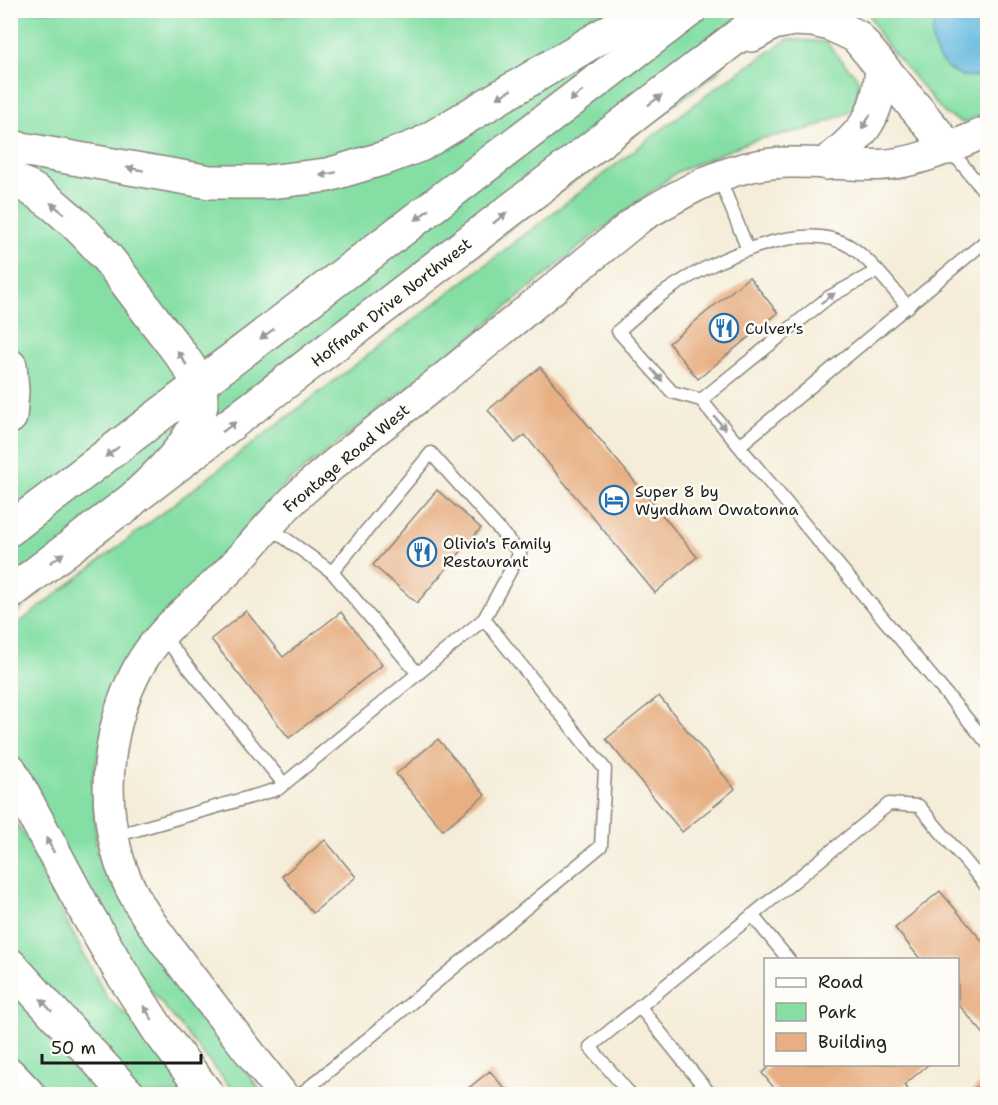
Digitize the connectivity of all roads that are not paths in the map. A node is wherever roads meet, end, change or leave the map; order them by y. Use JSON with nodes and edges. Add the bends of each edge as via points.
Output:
{"nodes":[{"id":1,"x":645,"y":10,"type":"edge"},
{"id":2,"x":690,"y":10,"type":"edge"},
{"id":3,"x":772,"y":10,"type":"edge"},
{"id":4,"x":853,"y":23,"type":"edge"},
{"id":5,"x":712,"y":57,"type":"junction"},
{"id":6,"x":882,"y":68,"type":"junction"},
{"id":7,"x":987,"y":131,"type":"edge"},
{"id":8,"x":10,"y":147,"type":"edge"},
{"id":9,"x":950,"y":148,"type":"junction"},
{"id":10,"x":827,"y":163,"type":"junction"},
{"id":11,"x":719,"y":177,"type":"junction"},
{"id":12,"x":10,"y":178,"type":"edge"},
{"id":13,"x":987,"y":196,"type":"edge"},
{"id":14,"x":987,"y":239,"type":"edge"},
{"id":15,"x":748,"y":250,"type":"junction"},
{"id":16,"x":877,"y":271,"type":"junction"},
{"id":17,"x":908,"y":307,"type":"junction"},
{"id":18,"x":10,"y":366,"type":"edge"},
{"id":19,"x":200,"y":386,"type":"junction"},
{"id":20,"x":701,"y":400,"type":"junction"},
{"id":21,"x":10,"y":417,"type":"edge"},
{"id":22,"x":739,"y":446,"type":"junction"},
{"id":23,"x":123,"y":509,"type":"junction"},
{"id":24,"x":268,"y":526,"type":"junction"},
{"id":25,"x":10,"y":529,"type":"edge"},
{"id":26,"x":332,"y":572,"type":"junction"},
{"id":27,"x":10,"y":593,"type":"edge"},
{"id":28,"x":484,"y":619,"type":"junction"},
{"id":29,"x":162,"y":635,"type":"junction"},
{"id":30,"x":418,"y":674,"type":"junction"},
{"id":31,"x":987,"y":744,"type":"edge"},
{"id":32,"x":10,"y":770,"type":"edge"},
{"id":33,"x":284,"y":784,"type":"junction"},
{"id":34,"x":114,"y":836,"type":"junction"},
{"id":35,"x":987,"y":888,"type":"edge"},
{"id":36,"x":752,"y":915,"type":"junction"},
{"id":37,"x":787,"y":958,"type":"edge"},
{"id":38,"x":10,"y":965,"type":"edge"},
{"id":39,"x":639,"y":1006,"type":"junction"},
{"id":40,"x":10,"y":1075,"type":"edge"},
{"id":41,"x":28,"y":1095,"type":"edge"},
{"id":42,"x":128,"y":1095,"type":"edge"},
{"id":43,"x":207,"y":1095,"type":"edge"},
{"id":44,"x":282,"y":1095,"type":"edge"},
{"id":45,"x":301,"y":1095,"type":"edge"},
{"id":46,"x":630,"y":1095,"type":"edge"},
{"id":47,"x":710,"y":1095,"type":"edge"}],
"edges":[{"from":1,"to":8,"type":"main road","one_way":true,"via":[[420,145],[328,175],[267,182],[210,182]]},
{"from":2,"to":19,"type":"main road","one_way":true},
{"from":3,"to":5,"type":"main road","name":"Hoffman Drive Northwest"},
{"from":4,"to":5,"type":"main road","via":[[773,23]]},
{"from":4,"to":6,"type":"main road"},
{"from":23,"to":5,"type":"main road","name":"Hoffman Drive Northwest","one_way":true},
{"from":6,"to":9,"type":"main road"},
{"from":6,"to":10,"type":"main road","one_way":true,"via":[[880,94],[867,123],[856,140]]},
{"from":7,"to":9,"type":"street","name":"Frontage Road West"},
{"from":9,"to":10,"type":"street","name":"Frontage Road West","via":[[879,165]]},
{"from":9,"to":13,"type":"lane"},
{"from":10,"to":11,"type":"street","name":"Frontage Road West","via":[[780,163]]},
{"from":11,"to":15,"type":"lane"},
{"from":11,"to":24,"type":"street","name":"Frontage Road West","via":[[641,218],[304,489]]},
{"from":19,"to":12,"type":"main road","one_way":true,"via":[[181,355],[94,244],[45,198]]},
{"from":14,"to":17,"type":"lane"},
{"from":15,"to":16,"type":"lane","via":[[798,236],[824,237],[851,246]]},
{"from":15,"to":20,"type":"lane","one_way":true,"via":[[710,264],[675,285],[618,331],[672,392]]},
{"from":16,"to":17,"type":"lane"},
{"from":20,"to":16,"type":"lane","one_way":true,"via":[[829,297]]},
{"from":17,"to":22,"type":"lane"},
{"from":18,"to":21,"type":"main road"},
{"from":19,"to":23,"type":"main road","via":[[201,404],[190,438]]},
{"from":19,"to":25,"type":"main road","one_way":true},
{"from":20,"to":22,"type":"lane","one_way":true},
{"from":22,"to":31,"type":"lane"},
{"from":27,"to":23,"type":"main road","name":"Hoffman Drive Northwest","one_way":true},
{"from":24,"to":26,"type":"lane"},
{"from":24,"to":29,"type":"street","name":"Frontage Road West"},
{"from":26,"to":28,"type":"lane","via":[[431,453],[520,553]]},
{"from":26,"to":30,"type":"lane"},
{"from":28,"to":30,"type":"lane"},
{"from":28,"to":45,"type":"lane","via":[[605,769],[601,846]]},
{"from":29,"to":33,"type":"lane"},
{"from":29,"to":34,"type":"street","name":"Frontage Road West","via":[[139,666],[117,722],[107,786]]},
{"from":30,"to":33,"type":"lane"},
{"from":43,"to":32,"type":"main road","one_way":true,"via":[[119,969]]},
{"from":33,"to":34,"type":"lane","via":[[278,789]]},
{"from":34,"to":44,"type":"street","name":"Frontage Road West","via":[[128,883],[143,911]]},
{"from":35,"to":36,"type":"lane","via":[[919,806],[889,804]]},
{"from":36,"to":37,"type":"lane"},
{"from":36,"to":39,"type":"lane"},
{"from":42,"to":38,"type":"main road","one_way":true},
{"from":39,"to":46,"type":"lane","via":[[590,1047]]},
{"from":39,"to":47,"type":"lane"},
{"from":40,"to":41,"type":"main road"}]}
